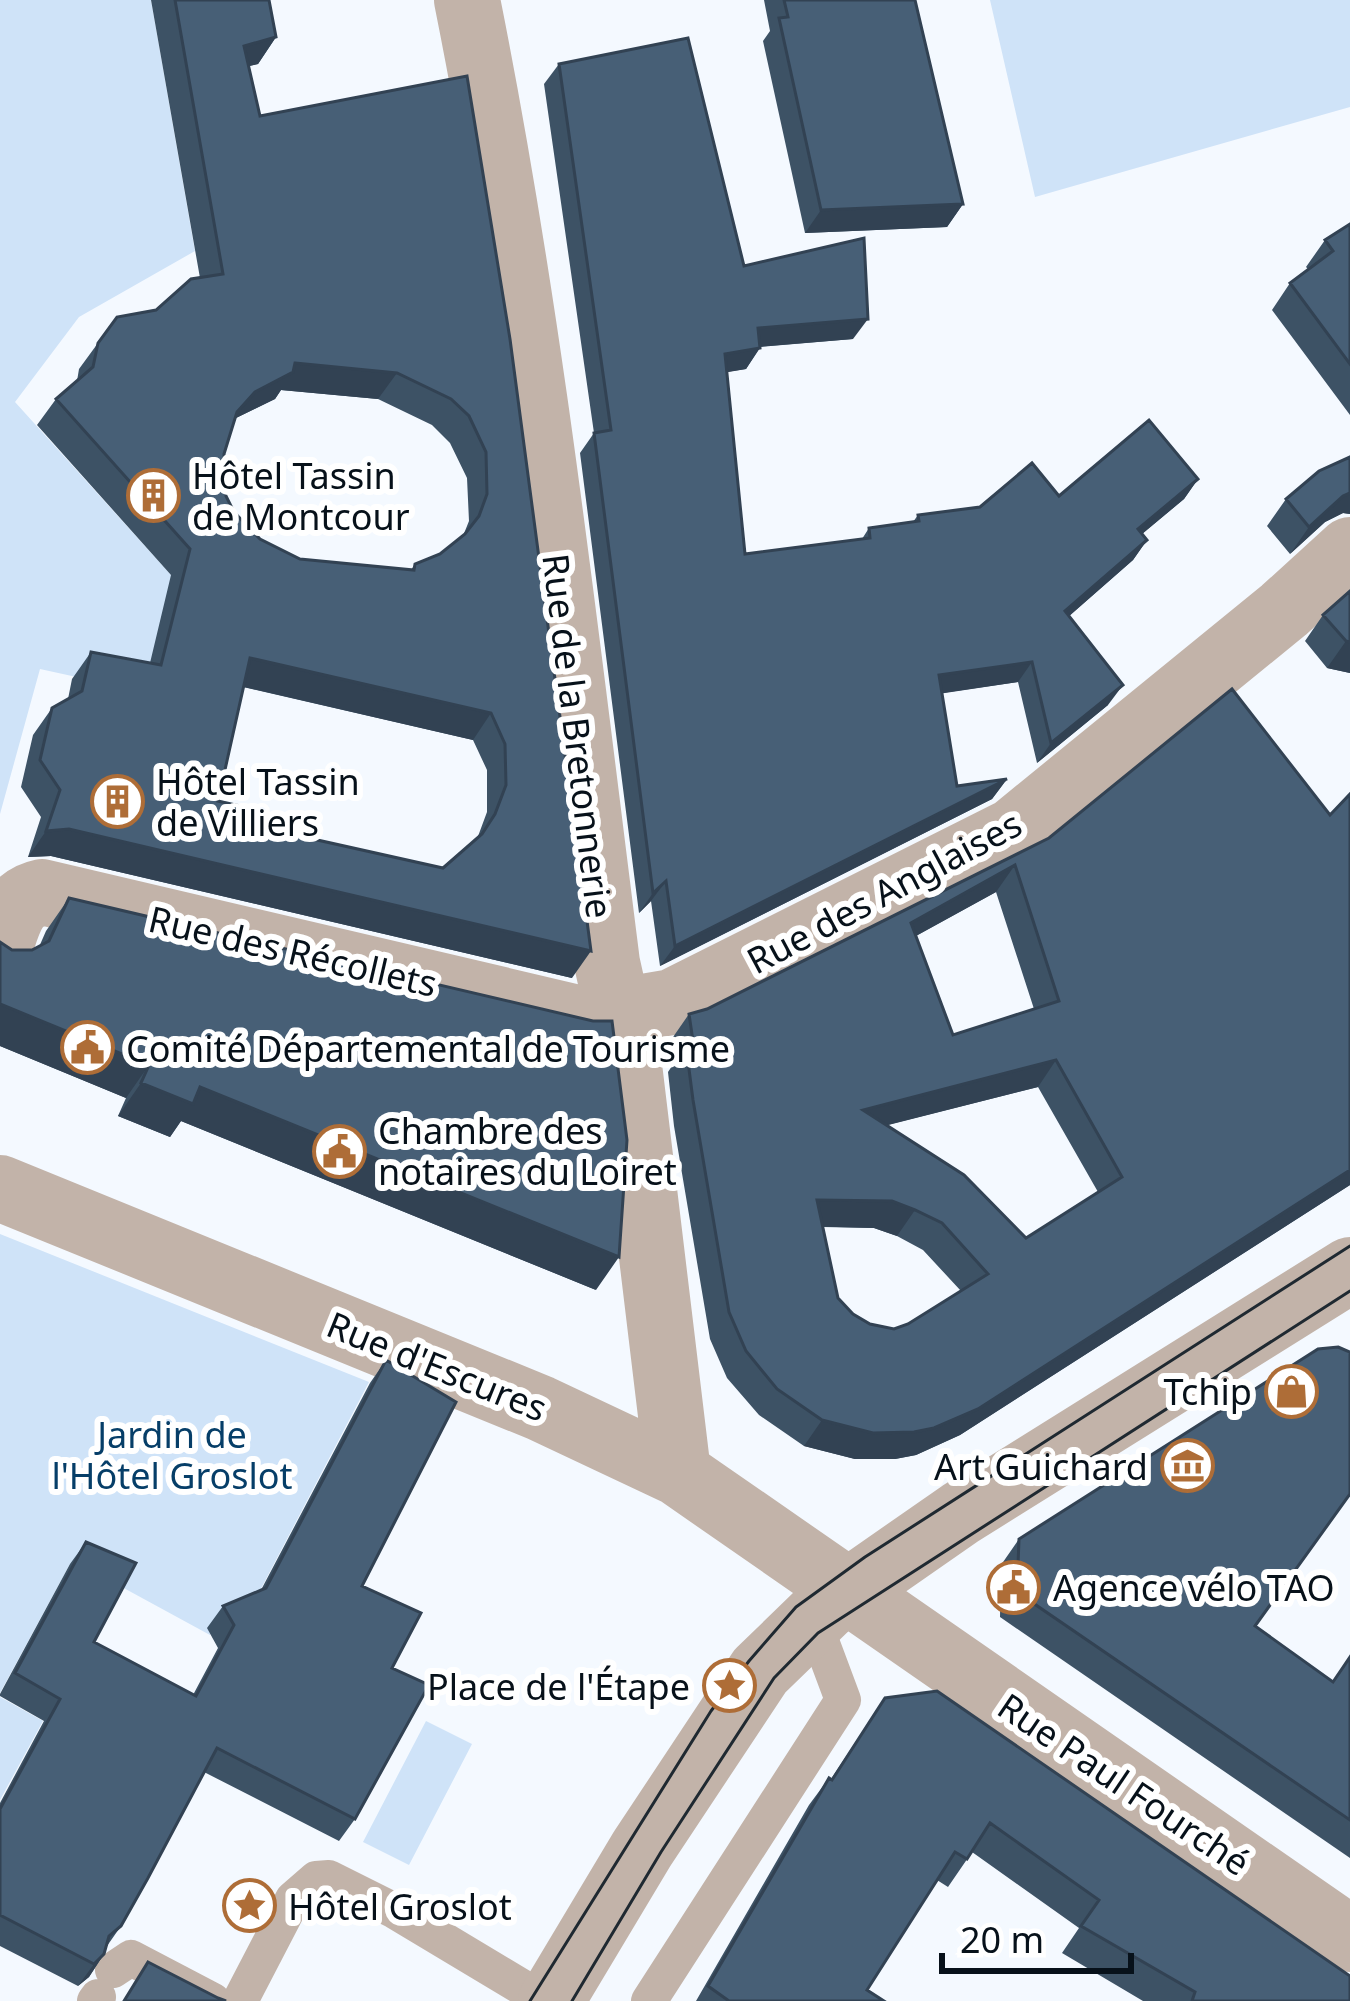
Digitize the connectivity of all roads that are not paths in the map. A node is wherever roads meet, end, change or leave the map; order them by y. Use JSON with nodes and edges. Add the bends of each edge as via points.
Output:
{"nodes":[{"id":1,"x":467,"y":0,"type":"edge"},
{"id":2,"x":1350,"y":550,"type":"edge"},
{"id":3,"x":0,"y":947,"type":"edge"},
{"id":4,"x":619,"y":1013,"type":"junction"},
{"id":5,"x":0,"y":1188,"type":"edge"},
{"id":6,"x":1347,"y":1278,"type":"edge"},
{"id":7,"x":678,"y":1473,"type":"junction"},
{"id":8,"x":837,"y":1600,"type":"junction"},
{"id":9,"x":1350,"y":1939,"type":"edge"},
{"id":10,"x":102,"y":1989,"type":"edge"},
{"id":11,"x":213,"y":2001,"type":"edge"},
{"id":12,"x":240,"y":2001,"type":"edge"},
{"id":13,"x":548,"y":2001,"type":"edge"},
{"id":14,"x":649,"y":2001,"type":"edge"}],
"edges":[{"from":1,"to":4,"type":"street","name":"Rue de la Bretonnerie","via":[[533,380]]},
{"from":2,"to":4,"type":"street","name":"Rue des Anglaises","via":[[1013,831],[672,1002]]},
{"from":3,"to":4,"type":"street","name":"Rue des Récollets","via":[[13,911],[42,892],[578,1018]]},
{"from":4,"to":7,"type":"street","name":"Rue de la Bretonnerie"},
{"from":5,"to":7,"type":"street","name":"Rue d'Escures","via":[[599,1433]]},
{"from":6,"to":8,"type":"street"},
{"from":7,"to":8,"type":"street","name":"Rue d'Escures"},
{"from":8,"to":9,"type":"street","name":"Rue Paul Fourché","via":[[958,1670]]},
{"from":8,"to":13,"type":"street","via":[[760,1671]]},
{"from":8,"to":14,"type":"lane","via":[[818,1633],[843,1700]]},
{"from":10,"to":11,"type":"lane","via":[[131,1958]]},
{"from":12,"to":13,"type":"lane","via":[[292,1899],[329,1878]]}]}
